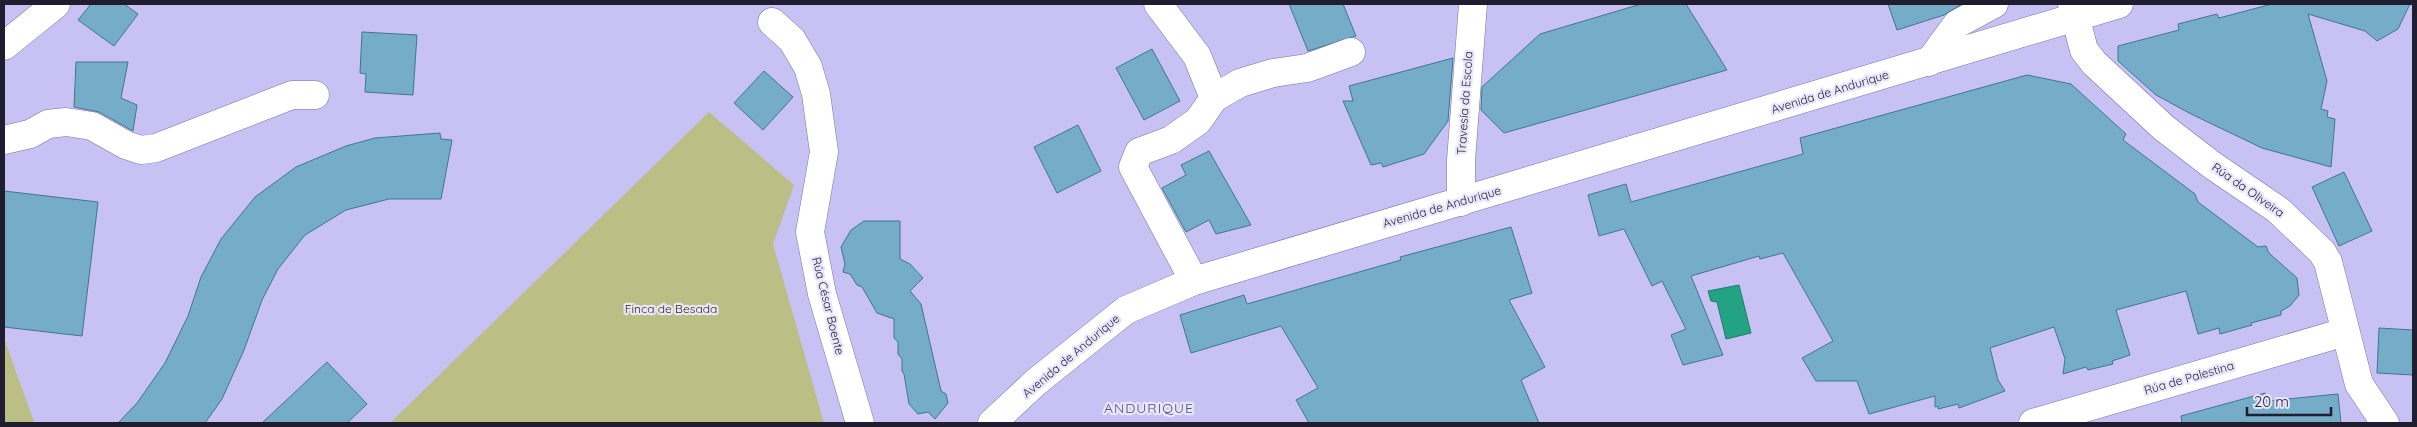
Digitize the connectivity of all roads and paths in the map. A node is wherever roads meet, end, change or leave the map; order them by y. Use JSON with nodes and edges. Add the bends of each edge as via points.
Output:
{"nodes":[{"id":1,"x":56,"y":4,"type":"edge"},
{"id":2,"x":1158,"y":4,"type":"edge"},
{"id":3,"x":1473,"y":4,"type":"edge"},
{"id":4,"x":1994,"y":4,"type":"edge"},
{"id":5,"x":2119,"y":4,"type":"edge"},
{"id":6,"x":2074,"y":10,"type":"edge"},
{"id":7,"x":1953,"y":14,"type":"edge"},
{"id":8,"x":772,"y":22,"type":"dead end"},
{"id":9,"x":4,"y":46,"type":"edge"},
{"id":10,"x":1351,"y":52,"type":"dead end"},
{"id":11,"x":1929,"y":62,"type":"junction"},
{"id":12,"x":315,"y":95,"type":"dead end"},
{"id":13,"x":1214,"y":98,"type":"junction"},
{"id":14,"x":4,"y":140,"type":"edge"},
{"id":15,"x":1461,"y":202,"type":"junction"},
{"id":16,"x":1194,"y":281,"type":"junction"},
{"id":17,"x":2345,"y":332,"type":"junction"},
{"id":18,"x":1002,"y":420,"type":"edge"},
{"id":19,"x":860,"y":423,"type":"edge"},
{"id":20,"x":2033,"y":423,"type":"edge"},
{"id":21,"x":2385,"y":423,"type":"edge"}],
"edges":[{"from":1,"to":9,"type":"street"},
{"from":2,"to":13,"type":"street","via":[[1197,56]]},
{"from":3,"to":15,"type":"street","name":"Travesía da Escola","via":[[1461,160]]},
{"from":4,"to":7,"type":"street"},
{"from":5,"to":6,"type":"street","name":"Avenida de Andurique"},
{"from":6,"to":11,"type":"street","name":"Avenida de Andurique"},
{"from":6,"to":17,"type":"street","name":"Rúa da Oliveira","via":[[2084,50],[2094,63],[2164,128],[2278,210],[2322,252],[2328,262]]},
{"from":7,"to":11,"type":"street"},
{"from":8,"to":19,"type":"street","name":"Rúa César Boente","via":[[796,46],[808,67],[816,94],[824,152],[810,232],[822,294]]},
{"from":10,"to":13,"type":"street","via":[[1307,68],[1273,73],[1240,83]]},
{"from":11,"to":15,"type":"street","name":"Avenida de Andurique"},
{"from":12,"to":14,"type":"street","via":[[292,95],[156,148],[141,150],[92,126],[66,122],[48,124],[30,134]]},
{"from":13,"to":16,"type":"street","via":[[1198,121],[1171,140],[1139,152],[1133,167]]},
{"from":15,"to":16,"type":"street","name":"Avenida de Andurique","via":[[1255,260]]},
{"from":16,"to":18,"type":"street","name":"Avenida de Andurique","via":[[1126,310],[1036,382]]},
{"from":17,"to":20,"type":"street","name":"Rúa de Palestina"},
{"from":17,"to":21,"type":"street","name":"Rúa da Oliveira","via":[[2359,384]]}]}
